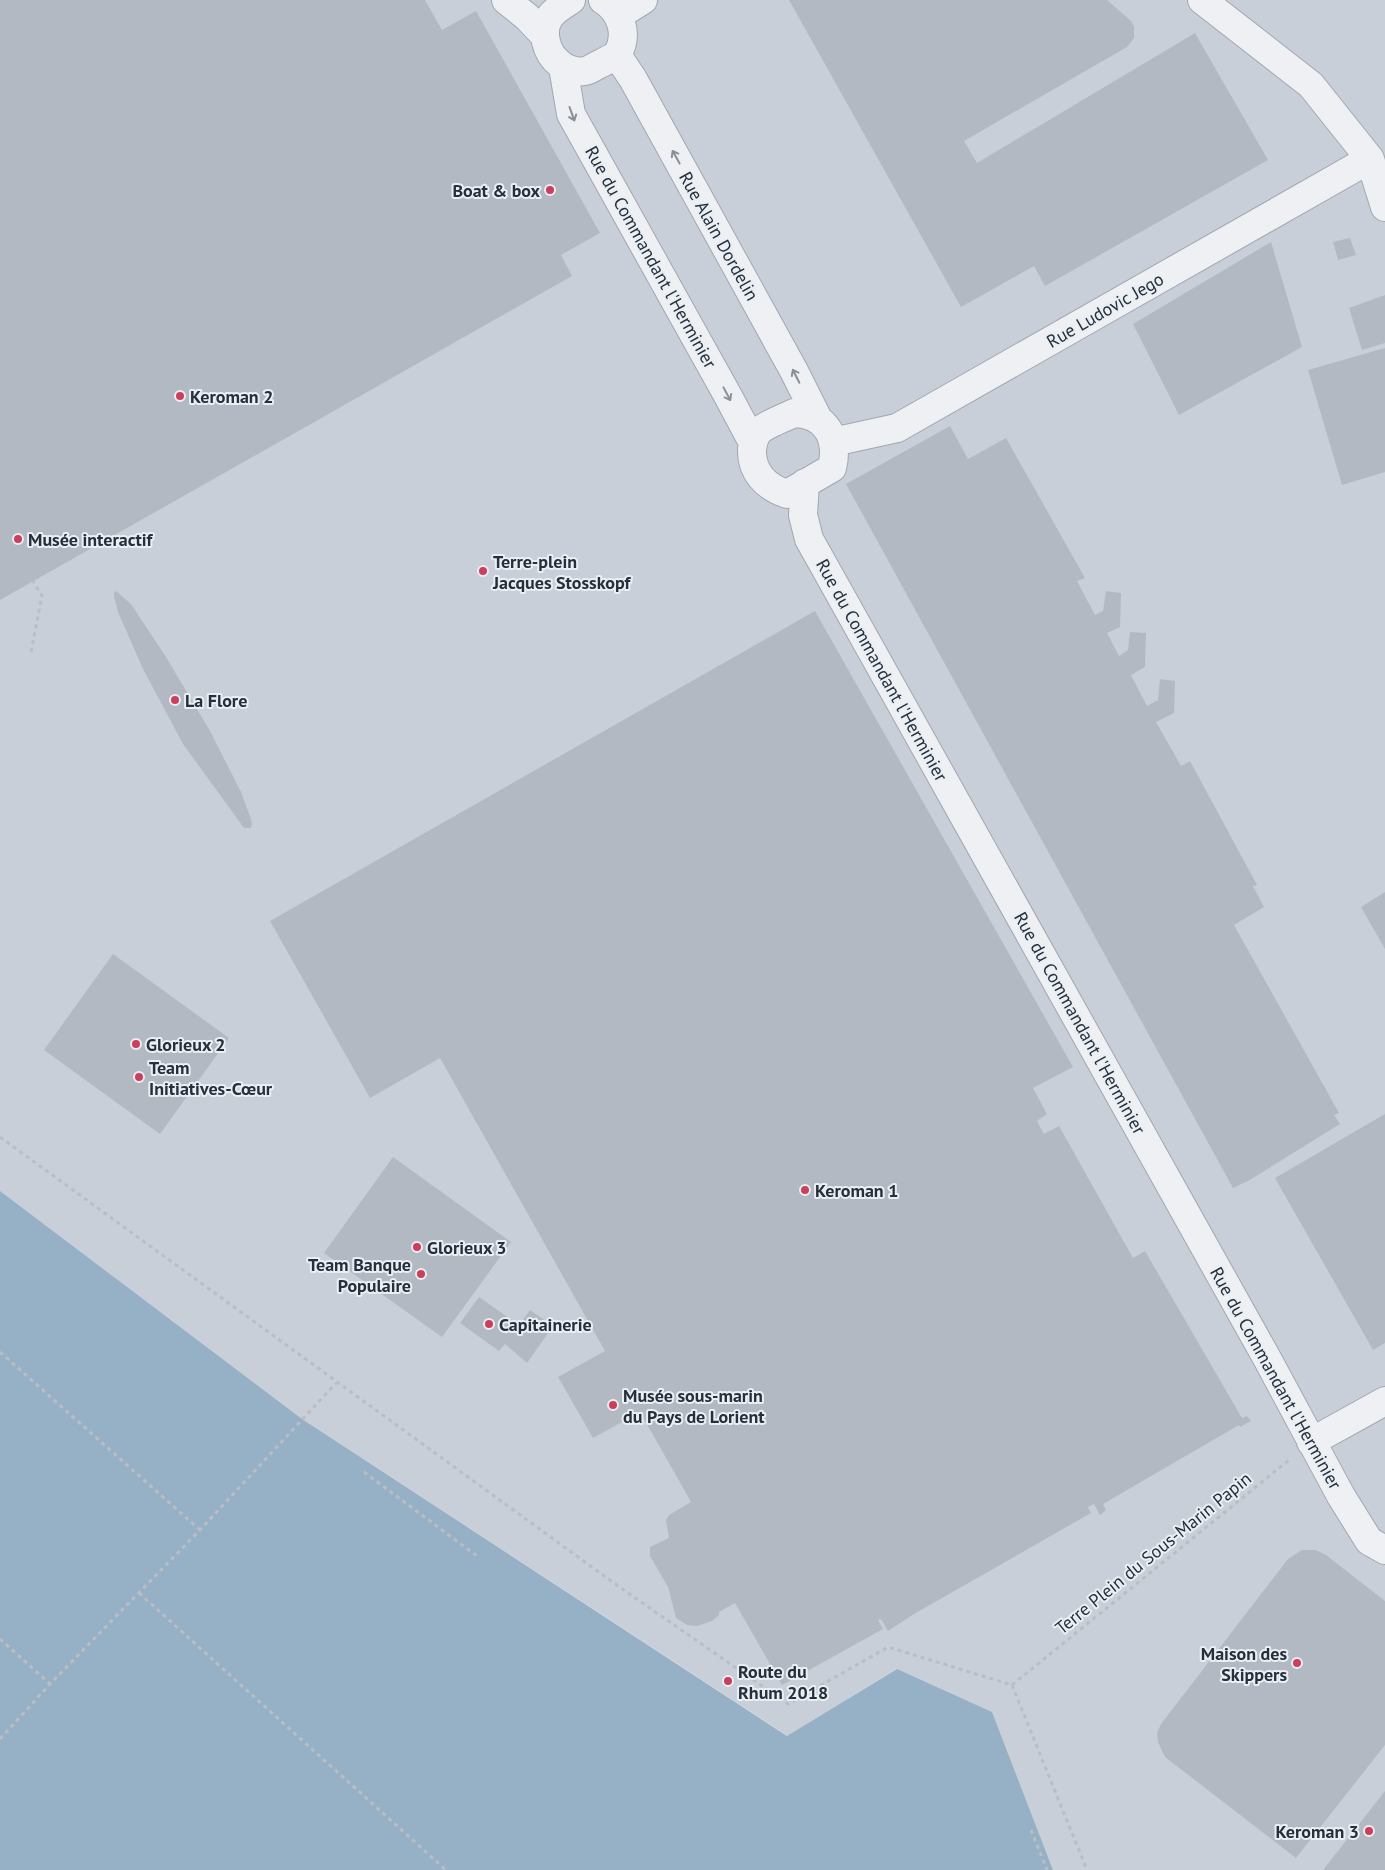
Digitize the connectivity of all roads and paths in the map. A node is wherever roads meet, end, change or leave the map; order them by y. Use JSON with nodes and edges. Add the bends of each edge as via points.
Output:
{"nodes":[{"id":1,"x":506,"y":0,"type":"edge"},
{"id":2,"x":571,"y":0,"type":"edge"},
{"id":3,"x":644,"y":0,"type":"edge"},
{"id":4,"x":1202,"y":0,"type":"edge"},
{"id":5,"x":611,"y":8,"type":"edge"},
{"id":6,"x":545,"y":36,"type":"junction"},
{"id":7,"x":617,"y":54,"type":"junction"},
{"id":8,"x":563,"y":67,"type":"junction"},
{"id":9,"x":1370,"y":159,"type":"junction"},
{"id":10,"x":1385,"y":207,"type":"edge"},
{"id":11,"x":818,"y":419,"type":"junction"},
{"id":12,"x":834,"y":442,"type":"junction"},
{"id":13,"x":753,"y":443,"type":"junction"},
{"id":14,"x":805,"y":483,"type":"junction"},
{"id":15,"x":33,"y":581,"type":"dead end"},
{"id":16,"x":31,"y":652,"type":"dead end"},
{"id":17,"x":0,"y":1136,"type":"edge"},
{"id":18,"x":0,"y":1352,"type":"edge"},
{"id":19,"x":336,"y":1382,"type":"junction"},
{"id":20,"x":1385,"y":1401,"type":"edge"},
{"id":21,"x":1311,"y":1442,"type":"junction"},
{"id":22,"x":364,"y":1472,"type":"dead end"},
{"id":23,"x":200,"y":1530,"type":"junction"},
{"id":24,"x":1385,"y":1550,"type":"edge"},
{"id":25,"x":477,"y":1556,"type":"dead end"},
{"id":26,"x":139,"y":1593,"type":"junction"},
{"id":27,"x":0,"y":1639,"type":"edge"},
{"id":28,"x":50,"y":1684,"type":"junction"},
{"id":29,"x":1012,"y":1684,"type":"junction"},
{"id":30,"x":0,"y":1739,"type":"edge"},
{"id":31,"x":1031,"y":1830,"type":"dead end"},
{"id":32,"x":446,"y":1870,"type":"edge"},
{"id":33,"x":1047,"y":1870,"type":"edge"},
{"id":34,"x":1087,"y":1870,"type":"edge"}],
"edges":[{"from":1,"to":6,"type":"street"},
{"from":2,"to":6,"type":"street","via":[[551,13]]},
{"from":3,"to":5,"type":"street"},
{"from":4,"to":9,"type":"street","via":[[1311,85]]},
{"from":5,"to":7,"type":"street","via":[[623,28]]},
{"from":6,"to":8,"type":"street","via":[[551,53]]},
{"from":7,"to":8,"type":"street","via":[[587,70],[574,71]]},
{"from":11,"to":7,"type":"street","name":"Rue Alain Dordelin","one_way":true,"via":[[766,319]]},
{"from":8,"to":13,"type":"street","name":"Rue du Commandant l'Herminier","one_way":true,"via":[[571,114]]},
{"from":9,"to":10,"type":"street"},
{"from":9,"to":12,"type":"street","name":"Rue Ludovic Jego","via":[[896,428]]},
{"from":11,"to":12,"type":"street"},
{"from":11,"to":13,"type":"street","via":[[794,412],[759,430]]},
{"from":12,"to":14,"type":"street","via":[[832,468]]},
{"from":13,"to":14,"type":"street","via":[[752,457],[756,470],[774,490],[787,494]]},
{"from":14,"to":21,"type":"street","name":"Rue du Commandant l'Herminier","via":[[803,516],[809,539]]},
{"from":15,"to":16,"type":"path","via":[[42,596]]},
{"from":17,"to":19,"type":"path"},
{"from":18,"to":23,"type":"path"},
{"from":19,"to":23,"type":"path"},
{"from":19,"to":29,"type":"path","via":[[618,1586],[788,1704],[888,1647]]},
{"from":20,"to":21,"type":"street"},
{"from":21,"to":24,"type":"street","name":"Rue du Commandant l'Herminier","via":[[1369,1542]]},
{"from":21,"to":29,"type":"path","name":"Terre Plein du Sous-Marin Papin"},
{"from":22,"to":25,"type":"path"},
{"from":23,"to":26,"type":"path"},
{"from":26,"to":28,"type":"path"},
{"from":26,"to":32,"type":"path"},
{"from":27,"to":28,"type":"path"},
{"from":28,"to":30,"type":"path"},
{"from":29,"to":34,"type":"path"},
{"from":31,"to":33,"type":"path"}]}
